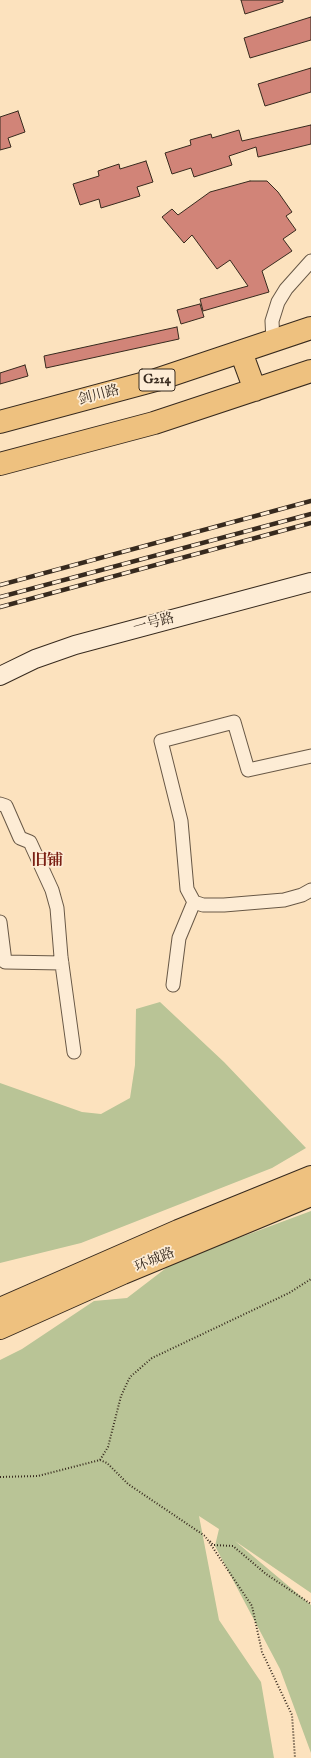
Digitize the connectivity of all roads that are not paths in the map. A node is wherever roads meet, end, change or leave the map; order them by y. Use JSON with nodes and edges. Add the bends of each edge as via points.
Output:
{"nodes":[{"id":1,"x":311,"y":261,"type":"edge"},
{"id":2,"x":311,"y":328,"type":"edge"},
{"id":3,"x":273,"y":341,"type":"junction"},
{"id":4,"x":241,"y":352,"type":"junction"},
{"id":5,"x":311,"y":371,"type":"edge"},
{"id":6,"x":256,"y":390,"type":"junction"},
{"id":7,"x":1,"y":418,"type":"edge"},
{"id":8,"x":0,"y":464,"type":"edge"},
{"id":9,"x":311,"y":572,"type":"edge"},
{"id":10,"x":311,"y":582,"type":"edge"},
{"id":11,"x":0,"y":665,"type":"edge"},
{"id":12,"x":0,"y":676,"type":"edge"},
{"id":13,"x":311,"y":756,"type":"edge"},
{"id":14,"x":0,"y":804,"type":"edge"},
{"id":15,"x":311,"y":890,"type":"edge"},
{"id":16,"x":194,"y":902,"type":"junction"},
{"id":17,"x":0,"y":922,"type":"edge"},
{"id":18,"x":62,"y":963,"type":"junction"},
{"id":19,"x":173,"y":985,"type":"dead end"},
{"id":20,"x":74,"y":1052,"type":"dead end"},
{"id":21,"x":311,"y":1176,"type":"edge"},
{"id":22,"x":311,"y":1196,"type":"edge"},
{"id":23,"x":89,"y":1279,"type":"junction"},
{"id":24,"x":0,"y":1308,"type":"edge"},
{"id":25,"x":0,"y":1329,"type":"edge"}],
"edges":[{"from":1,"to":3,"type":"street","via":[[278,302],[272,321]]},
{"from":2,"to":3,"type":"highway","name":"剑川路","number":"G214"},
{"from":3,"to":4,"type":"highway","name":"剑川路","number":"G214"},
{"from":4,"to":6,"type":"highway"},
{"from":4,"to":7,"type":"highway","name":"剑川路","number":"G214","via":[[135,386]]},
{"from":5,"to":6,"type":"highway"},
{"from":6,"to":8,"type":"highway","via":[[154,424]]},
{"from":9,"to":11,"type":"street","name":"一号路","via":[[72,635]]},
{"from":10,"to":12,"type":"street","name":"一号路","via":[[70,646]]},
{"from":13,"to":16,"type":"street","via":[[248,770],[234,722],[161,740],[181,821],[187,889]]},
{"from":14,"to":18,"type":"street","via":[[6,806],[20,838],[30,842],[52,890],[57,908]]},
{"from":15,"to":16,"type":"street","via":[[302,895],[277,900],[214,906]]},
{"from":16,"to":19,"type":"street","via":[[180,938]]},
{"from":17,"to":18,"type":"street","via":[[5,962]]},
{"from":18,"to":20,"type":"street"},
{"from":21,"to":23,"type":"main road","name":"环城路"},
{"from":22,"to":23,"type":"main road","name":"环城路"},
{"from":23,"to":24,"type":"main road","name":"环城路"},
{"from":23,"to":25,"type":"main road","name":"环城路"}]}
